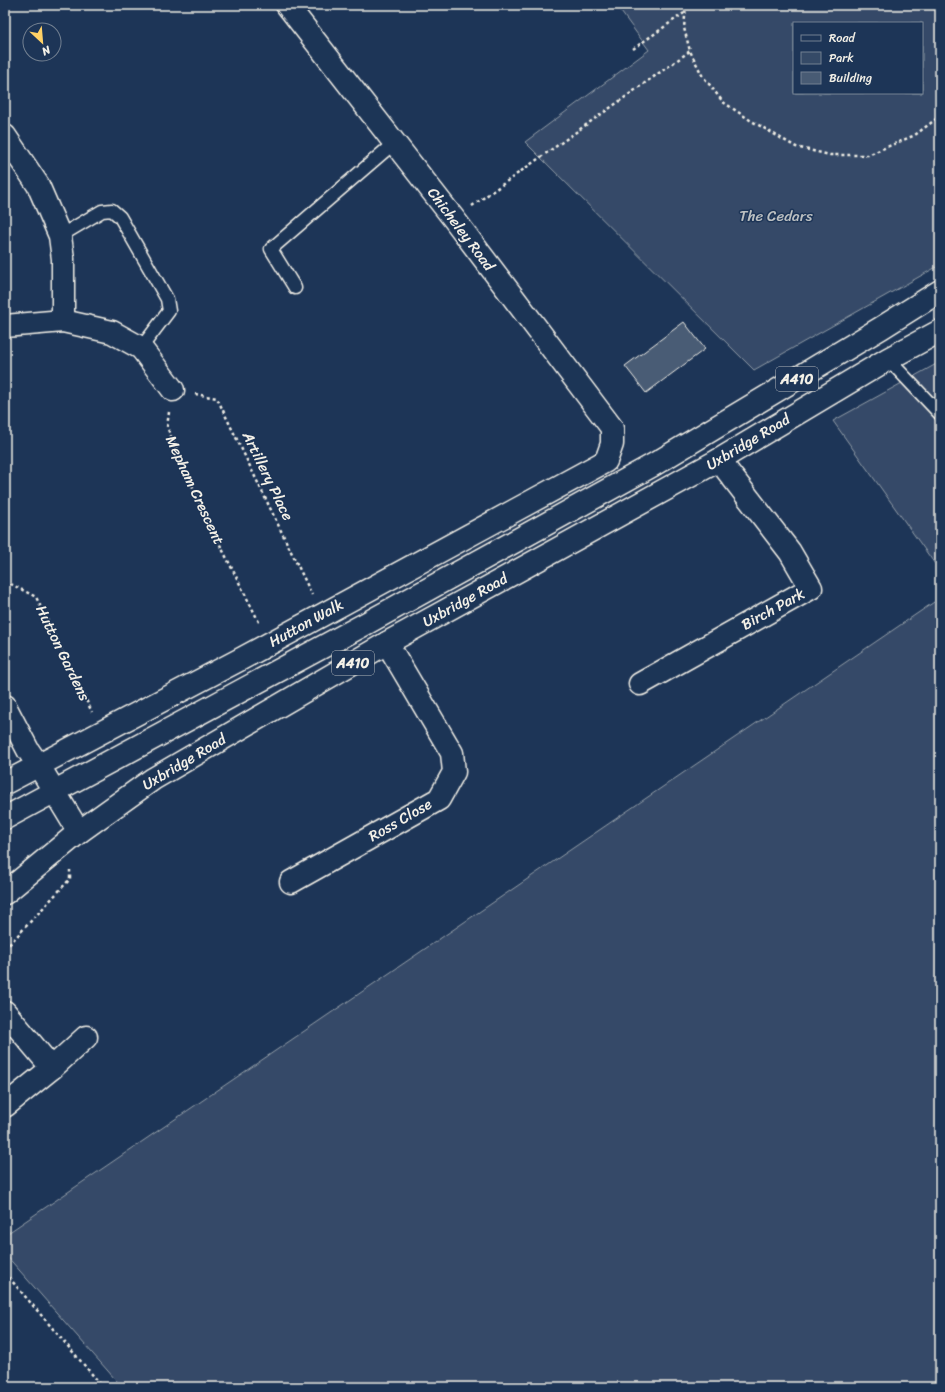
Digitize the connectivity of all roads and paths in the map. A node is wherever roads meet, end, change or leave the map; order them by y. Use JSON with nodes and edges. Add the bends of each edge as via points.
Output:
{"nodes":[{"id":1,"x":287,"y":5,"type":"edge"},
{"id":2,"x":686,"y":5,"type":"edge"},
{"id":3,"x":685,"y":13,"type":"junction"},
{"id":4,"x":633,"y":49,"type":"dead end"},
{"id":5,"x":690,"y":51,"type":"junction"},
{"id":6,"x":940,"y":116,"type":"edge"},
{"id":7,"x":5,"y":136,"type":"edge"},
{"id":8,"x":394,"y":143,"type":"junction"},
{"id":9,"x":454,"y":219,"type":"junction"},
{"id":10,"x":60,"y":236,"type":"junction"},
{"id":11,"x":295,"y":288,"type":"dead end"},
{"id":12,"x":940,"y":291,"type":"edge"},
{"id":13,"x":63,"y":321,"type":"junction"},
{"id":14,"x":5,"y":326,"type":"edge"},
{"id":15,"x":940,"y":331,"type":"edge"},
{"id":16,"x":141,"y":348,"type":"junction"},
{"id":17,"x":888,"y":359,"type":"junction"},
{"id":18,"x":173,"y":390,"type":"junction"},
{"id":19,"x":940,"y":414,"type":"edge"},
{"id":20,"x":718,"y":460,"type":"junction"},
{"id":21,"x":606,"y":461,"type":"joint"},
{"id":22,"x":5,"y":581,"type":"edge"},
{"id":23,"x":314,"y":598,"type":"dead end"},
{"id":24,"x":260,"y":625,"type":"dead end"},
{"id":25,"x":387,"y":643,"type":"junction"},
{"id":26,"x":640,"y":684,"type":"dead end"},
{"id":27,"x":5,"y":706,"type":"edge"},
{"id":28,"x":92,"y":713,"type":"dead end"},
{"id":29,"x":39,"y":766,"type":"junction"},
{"id":30,"x":5,"y":783,"type":"edge"},
{"id":31,"x":54,"y":792,"type":"junction"},
{"id":32,"x":5,"y":818,"type":"edge"},
{"id":33,"x":79,"y":832,"type":"junction"},
{"id":34,"x":70,"y":867,"type":"dead end"},
{"id":35,"x":291,"y":882,"type":"dead end"},
{"id":36,"x":5,"y":892,"type":"edge"},
{"id":37,"x":5,"y":949,"type":"edge"},
{"id":38,"x":5,"y":1012,"type":"edge"},
{"id":39,"x":86,"y":1037,"type":"dead end"},
{"id":40,"x":52,"y":1068,"type":"junction"},
{"id":41,"x":5,"y":1106,"type":"edge"},
{"id":42,"x":5,"y":1273,"type":"edge"},
{"id":43,"x":103,"y":1387,"type":"edge"}],
"edges":[{"from":1,"to":8,"type":"street","name":"Chicheley Road"},
{"from":2,"to":3,"type":"path"},
{"from":3,"to":4,"type":"path"},
{"from":3,"to":5,"type":"path","via":[[684,28]]},
{"from":5,"to":6,"type":"path","via":[[702,75],[723,102],[796,147],[830,155],[868,155],[915,135]]},
{"from":5,"to":9,"type":"path"},
{"from":7,"to":10,"type":"street","via":[[38,185]]},
{"from":8,"to":9,"type":"street","name":"Chicheley Road"},
{"from":8,"to":11,"type":"lane","via":[[271,249]]},
{"from":9,"to":21,"type":"street","name":"Chicheley Road","via":[[612,428],[612,444]]},
{"from":10,"to":13,"type":"street","via":[[63,259]]},
{"from":10,"to":16,"type":"lane","via":[[102,211],[112,210],[120,217],[167,299],[169,311]]},
{"from":12,"to":31,"type":"street","name":"Uxbridge Road","number":"A410","via":[[652,465]]},
{"from":13,"to":14,"type":"street"},
{"from":13,"to":16,"type":"street","via":[[112,332]]},
{"from":15,"to":17,"type":"street","name":"Uxbridge Road","number":"A410"},
{"from":16,"to":18,"type":"street"},
{"from":17,"to":19,"type":"lane"},
{"from":17,"to":20,"type":"street","name":"Uxbridge Road","number":"A410"},
{"from":18,"to":23,"type":"path","name":"Artillery Place","via":[[217,398]]},
{"from":18,"to":24,"type":"path","name":"Mepham Crescent","via":[[167,427],[205,515]]},
{"from":20,"to":25,"type":"street","name":"Uxbridge Road","number":"A410"},
{"from":20,"to":26,"type":"street","name":"Birch Park","via":[[790,552],[811,588]]},
{"from":21,"to":29,"type":"street","name":"Hutton Walk"},
{"from":22,"to":28,"type":"path","name":"Hutton Gardens","via":[[36,597]]},
{"from":25,"to":33,"type":"street","name":"Uxbridge Road","number":"A410","via":[[153,779]]},
{"from":25,"to":35,"type":"street","name":"Ross Close","via":[[452,753],[454,772],[438,798]]},
{"from":27,"to":29,"type":"street"},
{"from":29,"to":30,"type":"street","name":"Hutton Walk"},
{"from":29,"to":31,"type":"street"},
{"from":31,"to":32,"type":"street","name":"Uxbridge Road","number":"A410"},
{"from":31,"to":33,"type":"street"},
{"from":33,"to":36,"type":"street","name":"Uxbridge Road","number":"A410"},
{"from":34,"to":37,"type":"path","via":[[70,879]]},
{"from":38,"to":40,"type":"street"},
{"from":39,"to":40,"type":"street"},
{"from":40,"to":41,"type":"street"},
{"from":42,"to":43,"type":"path"}]}
